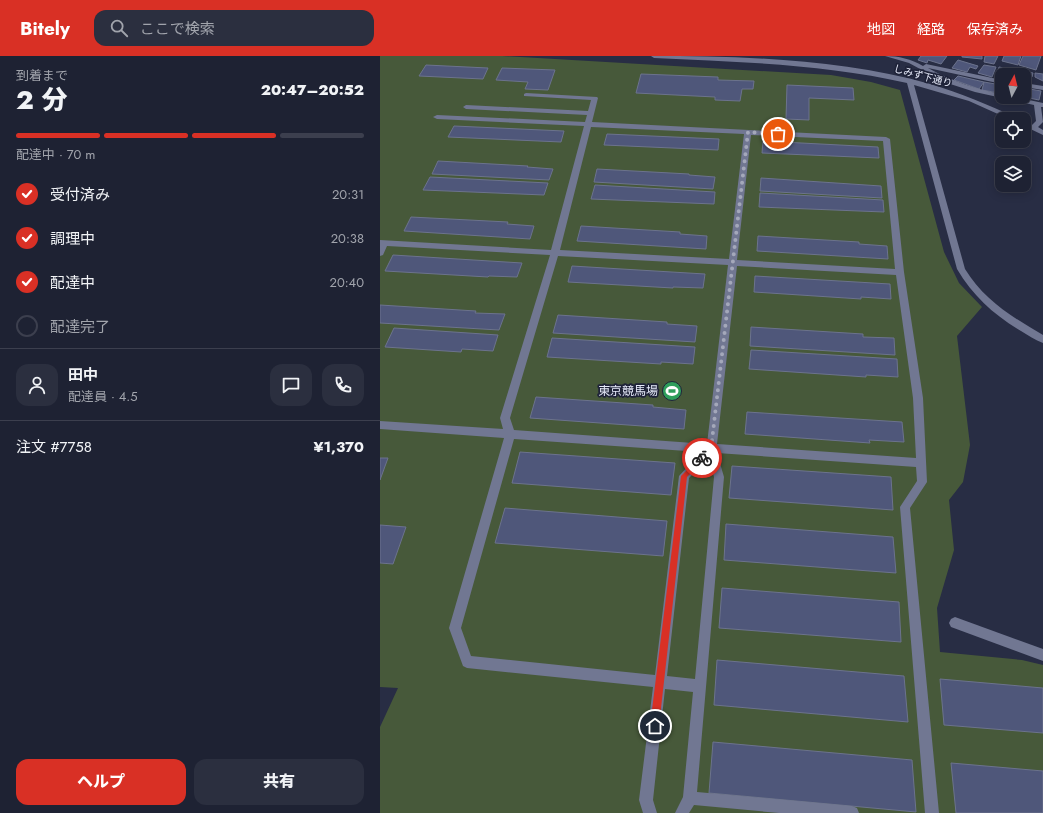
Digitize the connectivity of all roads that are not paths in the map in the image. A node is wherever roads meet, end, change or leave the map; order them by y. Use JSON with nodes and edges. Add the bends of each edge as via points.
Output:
{"nodes":[{"id":1,"x":654,"y":56,"type":"edge"},
{"id":2,"x":888,"y":56,"type":"edge"},
{"id":3,"x":910,"y":62,"type":"junction"},
{"id":4,"x":910,"y":81,"type":"junction"},
{"id":5,"x":995,"y":81,"type":"edge"},
{"id":6,"x":1031,"y":86,"type":"edge"},
{"id":7,"x":1043,"y":88,"type":"edge"},
{"id":8,"x":526,"y":95,"type":"dead end"},
{"id":9,"x":995,"y":95,"type":"edge"},
{"id":10,"x":468,"y":104,"type":"dead end"},
{"id":11,"x":1040,"y":104,"type":"edge"},
{"id":12,"x":592,"y":110,"type":"junction"},
{"id":13,"x":999,"y":112,"type":"edge"},
{"id":14,"x":438,"y":117,"type":"dead end"},
{"id":15,"x":588,"y":124,"type":"junction"},
{"id":16,"x":1033,"y":128,"type":"joint"},
{"id":17,"x":748,"y":132,"type":"junction"},
{"id":18,"x":1043,"y":133,"type":"edge"},
{"id":19,"x":383,"y":243,"type":"edge"},
{"id":20,"x":555,"y":252,"type":"junction"},
{"id":21,"x":380,"y":253,"type":"edge"},
{"id":22,"x":733,"y":262,"type":"junction"},
{"id":23,"x":900,"y":272,"type":"junction"},
{"id":24,"x":1043,"y":339,"type":"edge"},
{"id":25,"x":380,"y":425,"type":"edge"},
{"id":26,"x":510,"y":435,"type":"junction"},
{"id":27,"x":711,"y":449,"type":"junction"},
{"id":28,"x":921,"y":463,"type":"junction"},
{"id":29,"x":955,"y":623,"type":"dead end"},
{"id":30,"x":1043,"y":655,"type":"edge"},
{"id":31,"x":660,"y":682,"type":"junction"},
{"id":32,"x":700,"y":686,"type":"junction"},
{"id":33,"x":690,"y":798,"type":"junction"},
{"id":34,"x":650,"y":813,"type":"edge"},
{"id":35,"x":682,"y":813,"type":"edge"},
{"id":36,"x":852,"y":813,"type":"edge"},
{"id":37,"x":932,"y":813,"type":"edge"}],
"edges":[{"from":1,"to":4,"type":"street","name":"しみず下通り","via":[[822,65]]},
{"from":2,"to":3,"type":"street"},
{"from":3,"to":5,"type":"street"},
{"from":3,"to":9,"type":"street","via":[[946,81]]},
{"from":4,"to":13,"type":"street","name":"しみず下通り","via":[[974,101]]},
{"from":4,"to":24,"type":"street","via":[[961,269],[968,282],[990,306]]},
{"from":6,"to":7,"type":"street"},
{"from":8,"to":12,"type":"street","via":[[595,98]]},
{"from":10,"to":12,"type":"street"},
{"from":11,"to":16,"type":"street","via":[[1040,121]]},
{"from":12,"to":15,"type":"street"},
{"from":14,"to":15,"type":"street"},
{"from":15,"to":17,"type":"street"},
{"from":15,"to":20,"type":"street"},
{"from":16,"to":18,"type":"street"},
{"from":17,"to":22,"type":"street"},
{"from":17,"to":23,"type":"street","via":[[886,139]]},
{"from":19,"to":20,"type":"street"},
{"from":19,"to":21,"type":"street"},
{"from":20,"to":22,"type":"street"},
{"from":20,"to":26,"type":"street","via":[[505,418]]},
{"from":22,"to":23,"type":"street"},
{"from":22,"to":27,"type":"street"},
{"from":23,"to":28,"type":"street","via":[[918,398]]},
{"from":25,"to":26,"type":"street"},
{"from":26,"to":27,"type":"street"},
{"from":26,"to":31,"type":"street","via":[[455,628],[467,662]]},
{"from":27,"to":28,"type":"street"},
{"from":27,"to":31,"type":"street","via":[[684,476]]},
{"from":27,"to":32,"type":"street","via":[[719,477]]},
{"from":28,"to":37,"type":"street","via":[[922,482],[905,507]]},
{"from":29,"to":30,"type":"street"},
{"from":31,"to":32,"type":"street"},
{"from":31,"to":34,"type":"street","via":[[646,800]]},
{"from":32,"to":33,"type":"street"},
{"from":33,"to":35,"type":"street"},
{"from":33,"to":36,"type":"street"}]}
